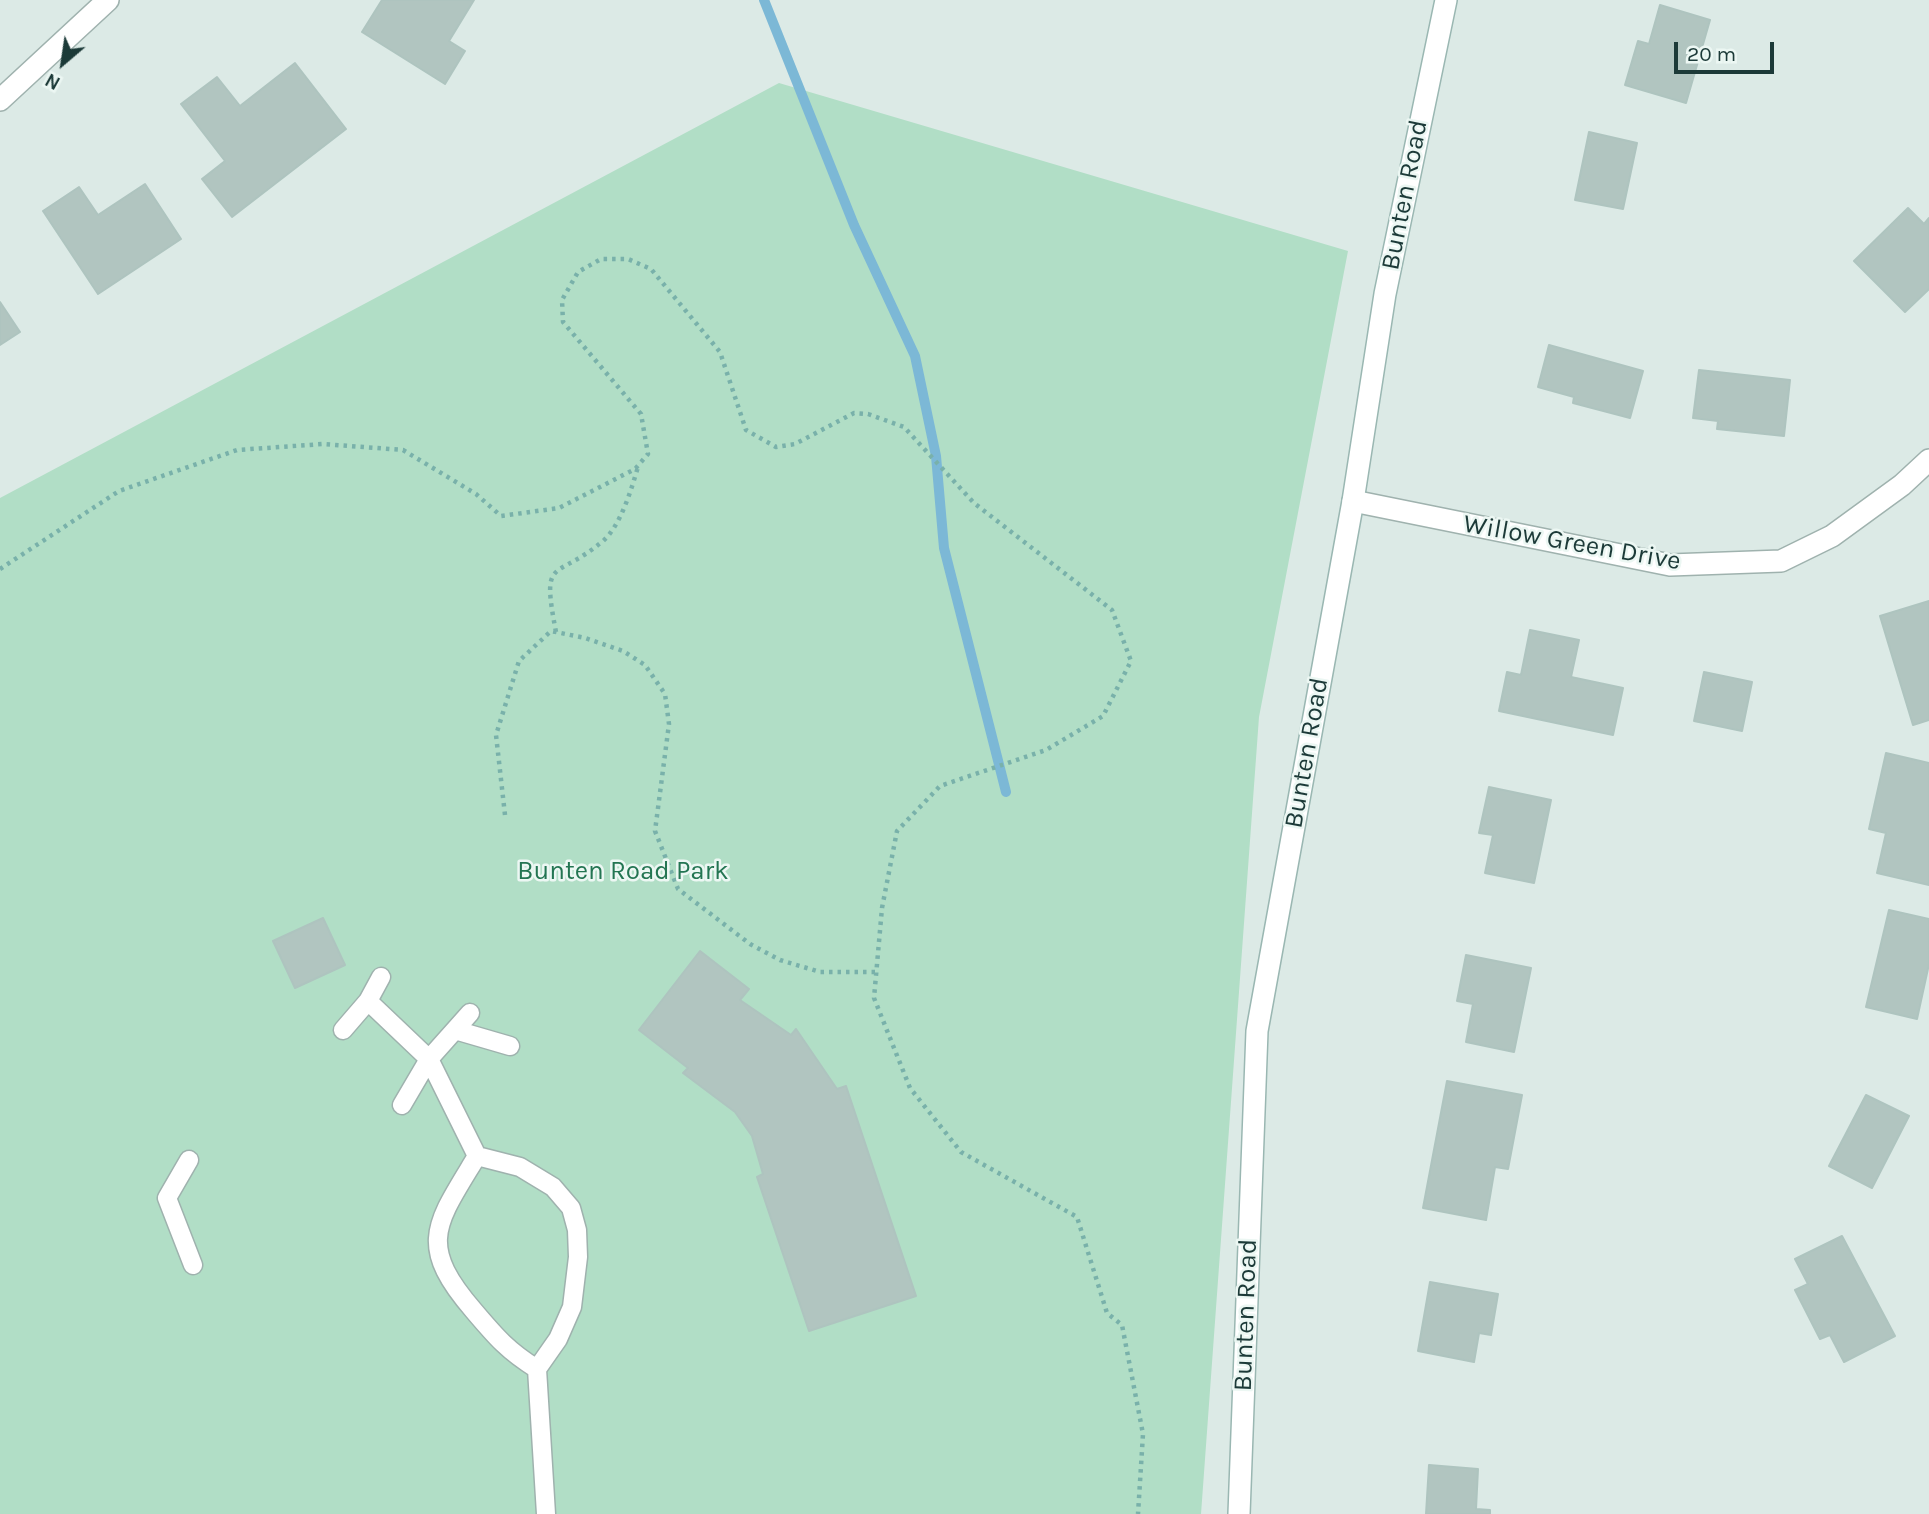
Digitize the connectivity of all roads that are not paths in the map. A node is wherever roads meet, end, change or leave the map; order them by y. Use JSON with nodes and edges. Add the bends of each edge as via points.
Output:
{"nodes":[{"id":1,"x":108,"y":0,"type":"edge"},
{"id":2,"x":1446,"y":0,"type":"edge"},
{"id":3,"x":0,"y":100,"type":"edge"},
{"id":4,"x":1929,"y":460,"type":"edge"},
{"id":5,"x":1353,"y":501,"type":"junction"},
{"id":6,"x":382,"y":977,"type":"dead end"},
{"id":7,"x":368,"y":1002,"type":"junction"},
{"id":8,"x":470,"y":1013,"type":"dead end"},
{"id":9,"x":344,"y":1030,"type":"dead end"},
{"id":10,"x":455,"y":1030,"type":"junction"},
{"id":11,"x":510,"y":1046,"type":"dead end"},
{"id":12,"x":429,"y":1059,"type":"junction"},
{"id":13,"x":402,"y":1105,"type":"dead end"},
{"id":14,"x":477,"y":1156,"type":"junction"},
{"id":15,"x":189,"y":1160,"type":"dead end"},
{"id":16,"x":193,"y":1265,"type":"dead end"},
{"id":17,"x":537,"y":1369,"type":"junction"},
{"id":18,"x":546,"y":1514,"type":"edge"},
{"id":19,"x":1239,"y":1514,"type":"edge"}],
"edges":[{"from":1,"to":3,"type":"street"},
{"from":2,"to":5,"type":"street","name":"Bunten Road","via":[[1385,294]]},
{"from":4,"to":5,"type":"street","name":"Willow Green Drive","via":[[1832,536],[1780,561],[1670,565]]},
{"from":5,"to":19,"type":"street","name":"Bunten Road","via":[[1257,1031]]},
{"from":6,"to":7,"type":"lane"},
{"from":7,"to":9,"type":"lane"},
{"from":7,"to":12,"type":"lane"},
{"from":8,"to":10,"type":"lane"},
{"from":10,"to":11,"type":"lane"},
{"from":10,"to":12,"type":"lane"},
{"from":12,"to":13,"type":"lane"},
{"from":12,"to":14,"type":"lane"},
{"from":14,"to":17,"type":"lane","via":[[442,1220],[438,1257],[450,1284],[508,1351]]},
{"from":14,"to":17,"type":"lane","via":[[520,1167],[553,1186],[571,1208],[578,1257],[572,1307],[558,1339]]},
{"from":15,"to":16,"type":"lane","via":[[167,1198]]},
{"from":17,"to":18,"type":"lane"}]}
